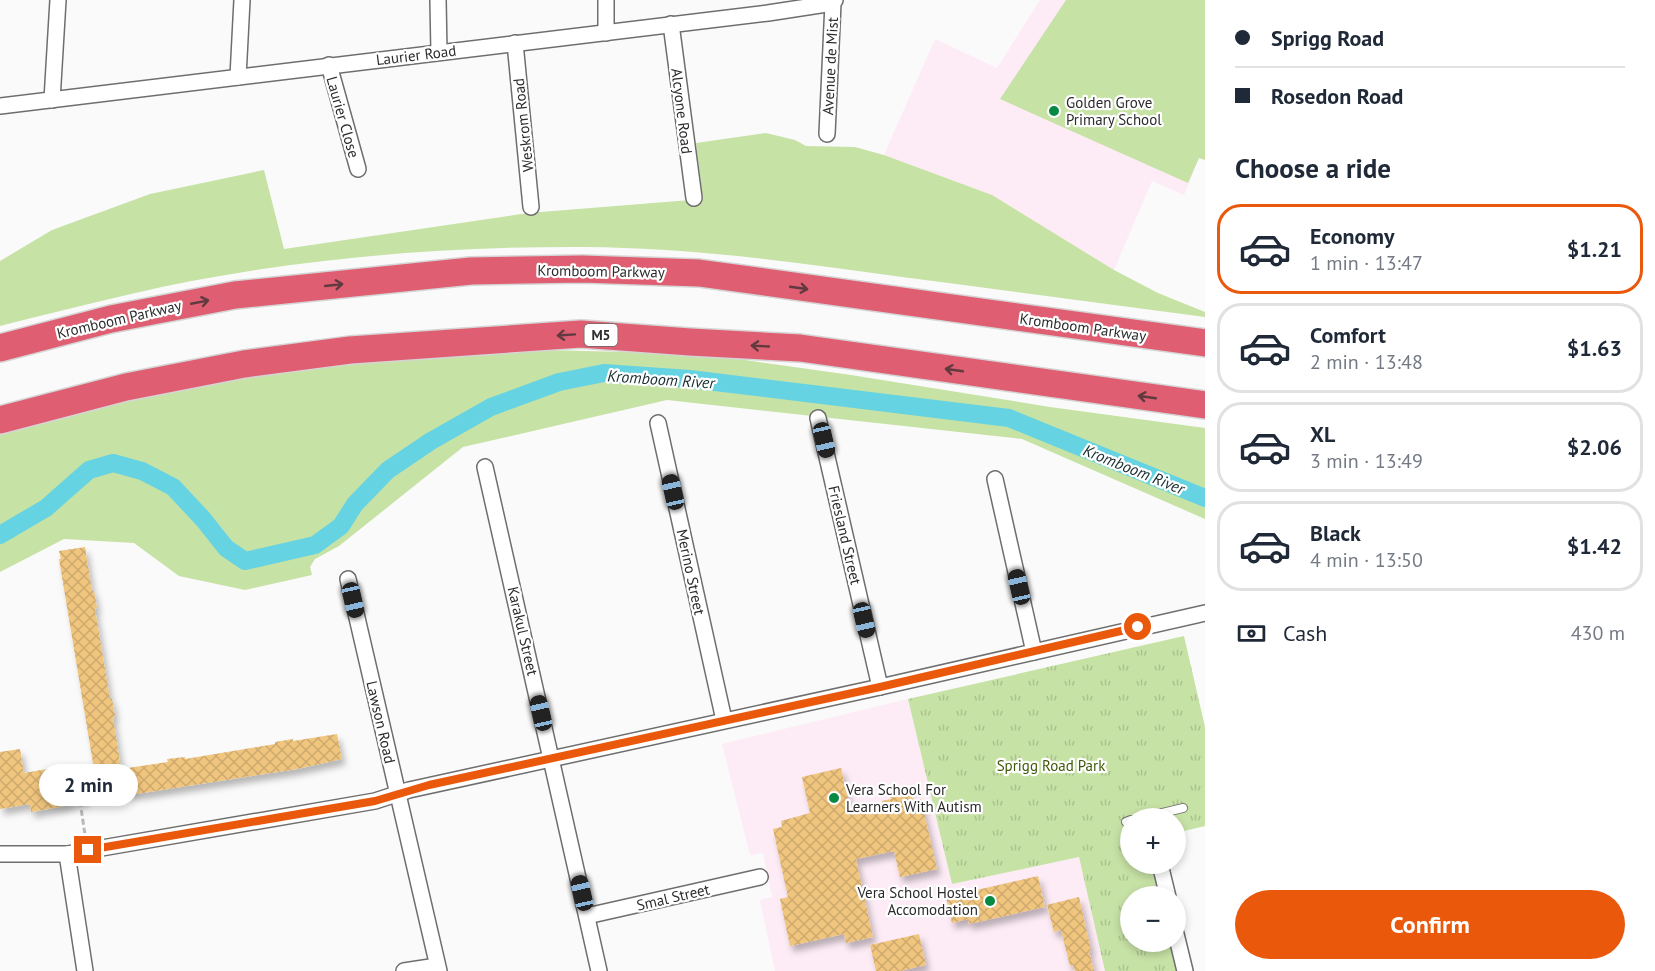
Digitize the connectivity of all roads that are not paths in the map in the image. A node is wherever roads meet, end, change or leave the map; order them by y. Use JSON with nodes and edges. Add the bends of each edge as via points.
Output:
{"nodes":[{"id":1,"x":58,"y":0,"type":"edge"},
{"id":2,"x":242,"y":0,"type":"edge"},
{"id":3,"x":438,"y":0,"type":"edge"},
{"id":4,"x":606,"y":0,"type":"edge"},
{"id":5,"x":834,"y":2,"type":"edge"},
{"id":6,"x":767,"y":7,"type":"edge"},
{"id":7,"x":671,"y":24,"type":"junction"},
{"id":8,"x":606,"y":33,"type":"junction"},
{"id":9,"x":514,"y":43,"type":"junction"},
{"id":10,"x":439,"y":52,"type":"junction"},
{"id":11,"x":328,"y":65,"type":"junction"},
{"id":12,"x":238,"y":77,"type":"junction"},
{"id":13,"x":52,"y":100,"type":"junction"},
{"id":14,"x":0,"y":106,"type":"edge"},
{"id":15,"x":827,"y":134,"type":"dead end"},
{"id":16,"x":358,"y":169,"type":"dead end"},
{"id":17,"x":694,"y":198,"type":"dead end"},
{"id":18,"x":531,"y":207,"type":"dead end"},
{"id":19,"x":1205,"y":343,"type":"edge"},
{"id":20,"x":0,"y":348,"type":"edge"},
{"id":21,"x":1205,"y":405,"type":"edge"},
{"id":22,"x":818,"y":418,"type":"dead end"},
{"id":23,"x":0,"y":420,"type":"edge"},
{"id":24,"x":658,"y":423,"type":"dead end"},
{"id":25,"x":485,"y":467,"type":"dead end"},
{"id":26,"x":995,"y":479,"type":"dead end"},
{"id":27,"x":348,"y":579,"type":"dead end"},
{"id":28,"x":1205,"y":613,"type":"edge"},
{"id":29,"x":1034,"y":652,"type":"junction"},
{"id":30,"x":880,"y":687,"type":"junction"},
{"id":31,"x":724,"y":720,"type":"junction"},
{"id":32,"x":551,"y":758,"type":"junction"},
{"id":33,"x":398,"y":793,"type":"junction"},
{"id":34,"x":0,"y":854,"type":"edge"},
{"id":35,"x":67,"y":854,"type":"junction"},
{"id":36,"x":759,"y":878,"type":"dead end"},
{"id":37,"x":587,"y":916,"type":"junction"},
{"id":38,"x":1180,"y":952,"type":"edge"},
{"id":39,"x":438,"y":968,"type":"edge"},
{"id":40,"x":85,"y":971,"type":"edge"},
{"id":41,"x":404,"y":971,"type":"edge"},
{"id":42,"x":599,"y":971,"type":"edge"},
{"id":43,"x":1185,"y":971,"type":"edge"}],
"edges":[{"from":1,"to":13,"type":"street"},
{"from":2,"to":12,"type":"street"},
{"from":3,"to":10,"type":"street"},
{"from":4,"to":8,"type":"street"},
{"from":5,"to":6,"type":"street","name":"Laurier Road"},
{"from":5,"to":15,"type":"street","name":"Avenue de Mist"},
{"from":6,"to":7,"type":"street","name":"Laurier Road"},
{"from":7,"to":8,"type":"street","name":"Laurier Road"},
{"from":7,"to":17,"type":"street","name":"Alcyone Road"},
{"from":8,"to":9,"type":"street","name":"Laurier Road"},
{"from":9,"to":10,"type":"street","name":"Laurier Road"},
{"from":9,"to":18,"type":"street","name":"Weskrom Road"},
{"from":10,"to":11,"type":"street","name":"Laurier Road"},
{"from":11,"to":12,"type":"street","name":"Laurier Road"},
{"from":11,"to":16,"type":"street","name":"Laurier Close"},
{"from":12,"to":13,"type":"street","name":"Laurier Road"},
{"from":13,"to":14,"type":"street","name":"Laurier Road"},
{"from":20,"to":19,"type":"highway","name":"Kromboom Parkway","one_way":true,"via":[[111,319],[236,295],[471,271],[582,269],[699,273]]},
{"from":21,"to":23,"type":"highway","number":"M5","one_way":true,"via":[[800,348],[581,334],[350,350],[244,364],[126,387]]},
{"from":22,"to":30,"type":"street","name":"Friesland Street"},
{"from":24,"to":31,"type":"street","name":"Merino Street"},
{"from":25,"to":32,"type":"street","name":"Karakul Street"},
{"from":26,"to":29,"type":"street"},
{"from":27,"to":33,"type":"street","name":"Lawson Road"},
{"from":28,"to":29,"type":"street"},
{"from":29,"to":30,"type":"street"},
{"from":30,"to":31,"type":"street"},
{"from":31,"to":32,"type":"street"},
{"from":32,"to":33,"type":"street"},
{"from":32,"to":37,"type":"street","name":"Karakul Street"},
{"from":33,"to":35,"type":"street","via":[[375,801]]},
{"from":33,"to":39,"type":"street","name":"Lawson Road"},
{"from":34,"to":35,"type":"street"},
{"from":35,"to":40,"type":"street"},
{"from":36,"to":37,"type":"street","name":"Smal Street"},
{"from":37,"to":42,"type":"street","name":"Karakul Street"},
{"from":38,"to":43,"type":"street"},
{"from":39,"to":41,"type":"street"}]}
